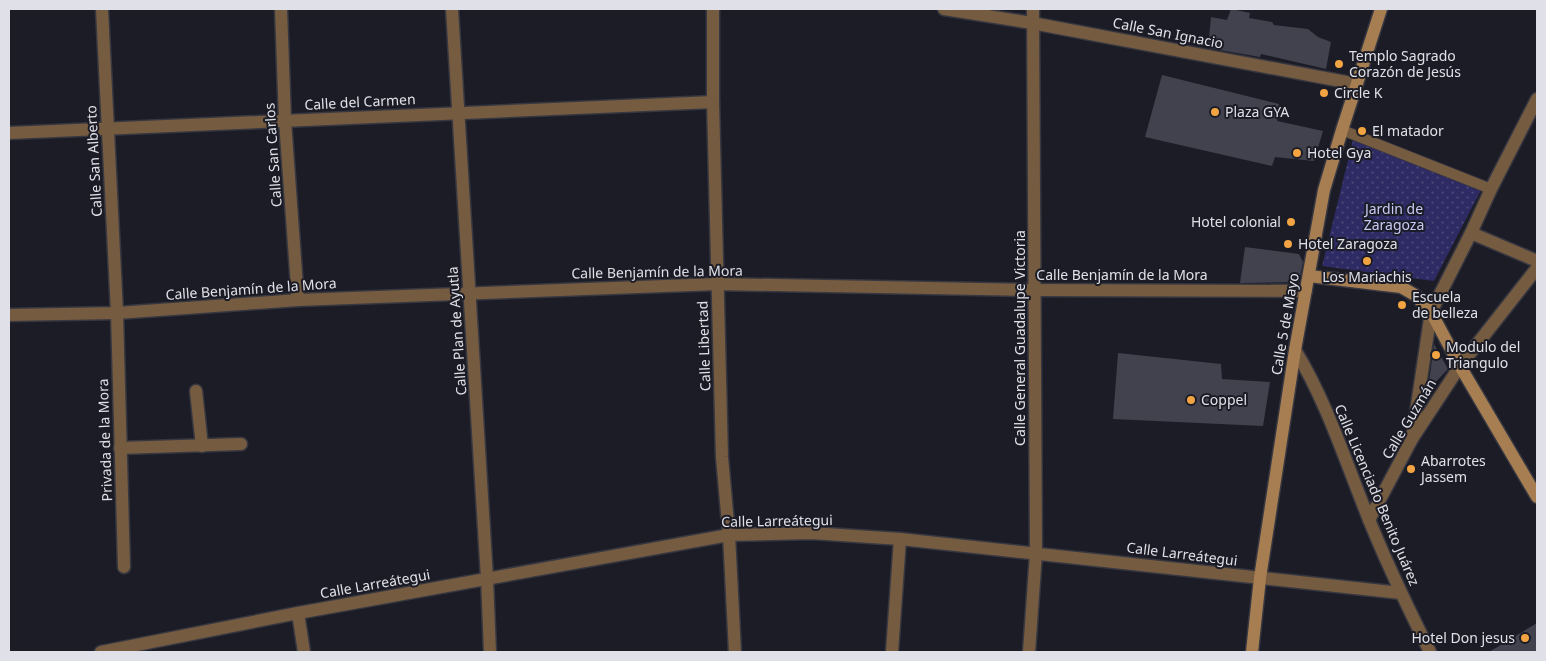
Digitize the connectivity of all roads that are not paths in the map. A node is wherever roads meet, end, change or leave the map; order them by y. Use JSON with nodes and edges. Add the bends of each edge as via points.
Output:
{"nodes":[{"id":1,"x":102,"y":9,"type":"edge"},
{"id":2,"x":280,"y":9,"type":"edge"},
{"id":3,"x":452,"y":9,"type":"edge"},
{"id":4,"x":713,"y":9,"type":"edge"},
{"id":5,"x":944,"y":9,"type":"edge"},
{"id":6,"x":1033,"y":9,"type":"edge"},
{"id":7,"x":1381,"y":9,"type":"edge"},
{"id":8,"x":1032,"y":23,"type":"junction"},
{"id":9,"x":1357,"y":84,"type":"junction"},
{"id":10,"x":1537,"y":99,"type":"edge"},
{"id":11,"x":713,"y":102,"type":"junction"},
{"id":12,"x":458,"y":113,"type":"junction"},
{"id":13,"x":284,"y":121,"type":"junction"},
{"id":14,"x":108,"y":129,"type":"junction"},
{"id":15,"x":1342,"y":130,"type":"junction"},
{"id":16,"x":9,"y":133,"type":"edge"},
{"id":17,"x":1491,"y":189,"type":"junction"},
{"id":18,"x":1471,"y":233,"type":"junction"},
{"id":19,"x":1537,"y":261,"type":"edge"},
{"id":20,"x":1537,"y":268,"type":"edge"},
{"id":21,"x":1309,"y":276,"type":"junction"},
{"id":22,"x":718,"y":284,"type":"junction"},
{"id":23,"x":1034,"y":290,"type":"junction"},
{"id":24,"x":1306,"y":291,"type":"junction"},
{"id":25,"x":470,"y":292,"type":"junction"},
{"id":26,"x":298,"y":300,"type":"junction"},
{"id":27,"x":1431,"y":312,"type":"junction"},
{"id":28,"x":117,"y":313,"type":"junction"},
{"id":29,"x":9,"y":315,"type":"edge"},
{"id":30,"x":1295,"y":350,"type":"junction"},
{"id":31,"x":1460,"y":366,"type":"junction"},
{"id":32,"x":196,"y":391,"type":"dead end"},
{"id":33,"x":1412,"y":438,"type":"junction"},
{"id":34,"x":241,"y":444,"type":"dead end"},
{"id":35,"x":202,"y":446,"type":"junction"},
{"id":36,"x":120,"y":448,"type":"junction"},
{"id":37,"x":1537,"y":497,"type":"edge"},
{"id":38,"x":1369,"y":520,"type":"junction"},
{"id":39,"x":729,"y":535,"type":"junction"},
{"id":40,"x":900,"y":539,"type":"junction"},
{"id":41,"x":1036,"y":553,"type":"junction"},
{"id":42,"x":124,"y":567,"type":"dead end"},
{"id":43,"x":487,"y":578,"type":"junction"},
{"id":44,"x":1260,"y":578,"type":"junction"},
{"id":45,"x":1401,"y":593,"type":"junction"},
{"id":46,"x":298,"y":613,"type":"junction"},
{"id":47,"x":101,"y":652,"type":"edge"},
{"id":48,"x":304,"y":652,"type":"edge"},
{"id":49,"x":490,"y":652,"type":"edge"},
{"id":50,"x":735,"y":652,"type":"edge"},
{"id":51,"x":892,"y":652,"type":"edge"},
{"id":52,"x":1029,"y":652,"type":"edge"},
{"id":53,"x":1252,"y":652,"type":"edge"},
{"id":54,"x":1430,"y":652,"type":"edge"}],
"edges":[{"from":1,"to":14,"type":"street","name":"Calle San Alberto"},
{"from":2,"to":13,"type":"street","name":"Calle San Carlos"},
{"from":3,"to":12,"type":"street","name":"Calle Plan de Ayutla"},
{"from":4,"to":11,"type":"street","name":"Calle Libertad"},
{"from":5,"to":8,"type":"street","name":"Calle San Ignacio"},
{"from":6,"to":8,"type":"street","name":"Calle General Guadalupe Victoria"},
{"from":7,"to":9,"type":"main road","name":"Calle 5 de Mayo"},
{"from":8,"to":9,"type":"street","name":"Calle San Ignacio"},
{"from":8,"to":23,"type":"street","name":"Calle General Guadalupe Victoria"},
{"from":9,"to":15,"type":"main road","name":"Calle 5 de Mayo"},
{"from":10,"to":17,"type":"street"},
{"from":11,"to":12,"type":"street","name":"Calle del Carmen"},
{"from":11,"to":22,"type":"street","name":"Calle Libertad"},
{"from":12,"to":13,"type":"street","name":"Calle del Carmen"},
{"from":12,"to":25,"type":"street","name":"Calle Plan de Ayutla"},
{"from":13,"to":14,"type":"street","name":"Calle del Carmen"},
{"from":13,"to":26,"type":"street","name":"Calle San Carlos"},
{"from":14,"to":16,"type":"street","name":"Calle del Carmen"},
{"from":14,"to":28,"type":"street","name":"Calle San Alberto"},
{"from":15,"to":17,"type":"street"},
{"from":15,"to":21,"type":"main road","name":"Calle 5 de Mayo","via":[[1324,190]]},
{"from":17,"to":18,"type":"street"},
{"from":18,"to":19,"type":"street"},
{"from":18,"to":27,"type":"street"},
{"from":20,"to":31,"type":"street","name":"Calle Guzmán"},
{"from":21,"to":24,"type":"main road","name":"Calle 5 de Mayo"},
{"from":21,"to":27,"type":"main road","via":[[1402,287]]},
{"from":22,"to":23,"type":"street","name":"Calle Benjamín de la Mora"},
{"from":22,"to":25,"type":"street","name":"Calle Benjamín de la Mora"},
{"from":22,"to":39,"type":"street","name":"Calle Libertad","via":[[722,457]]},
{"from":23,"to":24,"type":"street","name":"Calle Benjamín de la Mora"},
{"from":23,"to":41,"type":"street","name":"Calle General Guadalupe Victoria"},
{"from":24,"to":30,"type":"main road","name":"Calle 5 de Mayo"},
{"from":25,"to":26,"type":"street","name":"Calle Benjamín de la Mora"},
{"from":25,"to":43,"type":"street","name":"Calle Plan de Ayutla"},
{"from":26,"to":28,"type":"street","name":"Calle Benjamín de la Mora"},
{"from":27,"to":31,"type":"main road"},
{"from":27,"to":33,"type":"street"},
{"from":28,"to":29,"type":"street","name":"Calle Benjamín de la Mora"},
{"from":28,"to":36,"type":"street","name":"Privada de la Mora"},
{"from":30,"to":38,"type":"street","name":"Calle Licenciado Benito Juárez","via":[[1312,378]]},
{"from":30,"to":44,"type":"main road","name":"Calle 5 de Mayo"},
{"from":31,"to":33,"type":"street","name":"Calle Guzmán"},
{"from":31,"to":37,"type":"main road"},
{"from":32,"to":35,"type":"street"},
{"from":33,"to":38,"type":"street","name":"Calle Guzmán"},
{"from":34,"to":35,"type":"street"},
{"from":35,"to":36,"type":"street"},
{"from":36,"to":42,"type":"street","name":"Privada de la Mora"},
{"from":38,"to":45,"type":"street","name":"Calle Licenciado Benito Juárez"},
{"from":39,"to":40,"type":"street","name":"Calle Larreátegui","via":[[811,533]]},
{"from":39,"to":43,"type":"street","name":"Calle Larreátegui"},
{"from":39,"to":50,"type":"street","name":"Calle Libertad"},
{"from":40,"to":41,"type":"street","name":"Calle Larreátegui"},
{"from":40,"to":51,"type":"street"},
{"from":41,"to":44,"type":"street","name":"Calle Larreátegui"},
{"from":41,"to":52,"type":"street","name":"Calle General Guadalupe Victoria"},
{"from":43,"to":46,"type":"street","name":"Calle Larreátegui"},
{"from":43,"to":49,"type":"street","name":"Calle Plan de Ayutla"},
{"from":44,"to":45,"type":"street","name":"Calle Larreátegui"},
{"from":44,"to":53,"type":"main road","name":"Calle 5 de Mayo"},
{"from":45,"to":54,"type":"street","name":"Calle Licenciado Benito Juárez"},
{"from":46,"to":47,"type":"street","name":"Calle Larreátegui"},
{"from":46,"to":48,"type":"street"}]}
